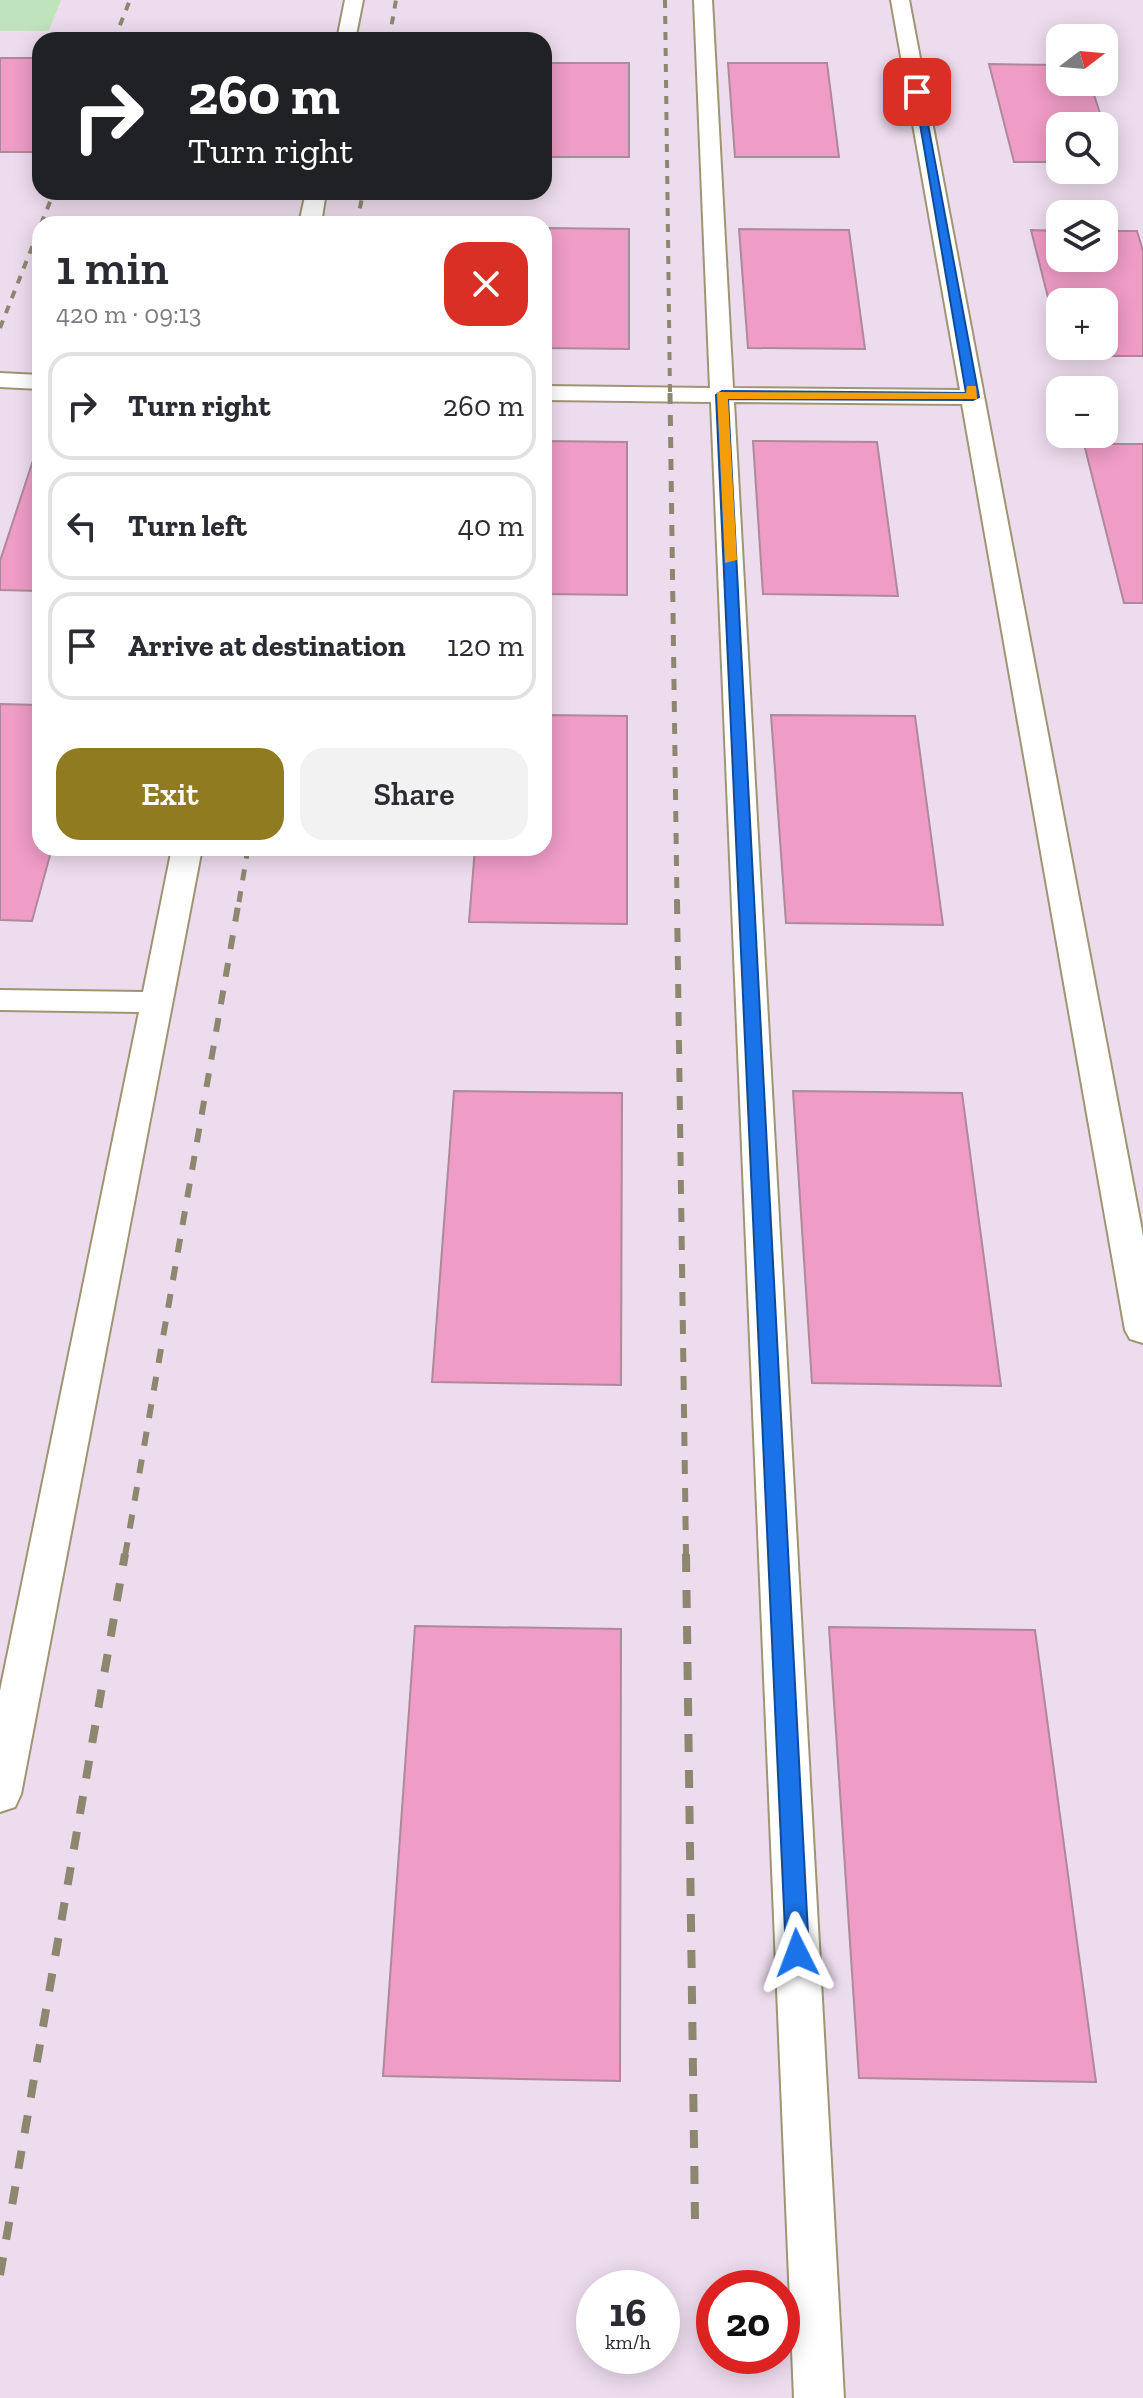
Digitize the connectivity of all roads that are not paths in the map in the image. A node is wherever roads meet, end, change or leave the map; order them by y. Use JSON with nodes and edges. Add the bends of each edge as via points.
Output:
{"nodes":[{"id":1,"x":354,"y":0,"type":"edge"},
{"id":2,"x":703,"y":0,"type":"edge"},
{"id":3,"x":900,"y":0,"type":"edge"},
{"id":4,"x":348,"y":32,"type":"edge"},
{"id":5,"x":0,"y":380,"type":"edge"},
{"id":6,"x":32,"y":382,"type":"edge"},
{"id":7,"x":552,"y":393,"type":"edge"},
{"id":8,"x":722,"y":395,"type":"junction"},
{"id":9,"x":973,"y":397,"type":"junction"},
{"id":10,"x":185,"y":856,"type":"edge"},
{"id":11,"x":0,"y":1000,"type":"edge"},
{"id":12,"x":156,"y":1002,"type":"junction"},
{"id":13,"x":1143,"y":1330,"type":"edge"},
{"id":14,"x":0,"y":1794,"type":"edge"},
{"id":15,"x":819,"y":2398,"type":"edge"}],
"edges":[{"from":1,"to":4,"type":"lane"},
{"from":2,"to":8,"type":"lane"},
{"from":3,"to":9,"type":"lane"},
{"from":5,"to":6,"type":"lane"},
{"from":7,"to":8,"type":"lane"},
{"from":8,"to":9,"type":"lane"},
{"from":8,"to":15,"type":"lane"},
{"from":9,"to":13,"type":"lane"},
{"from":10,"to":12,"type":"lane"},
{"from":11,"to":12,"type":"lane"},
{"from":12,"to":14,"type":"lane"}]}
